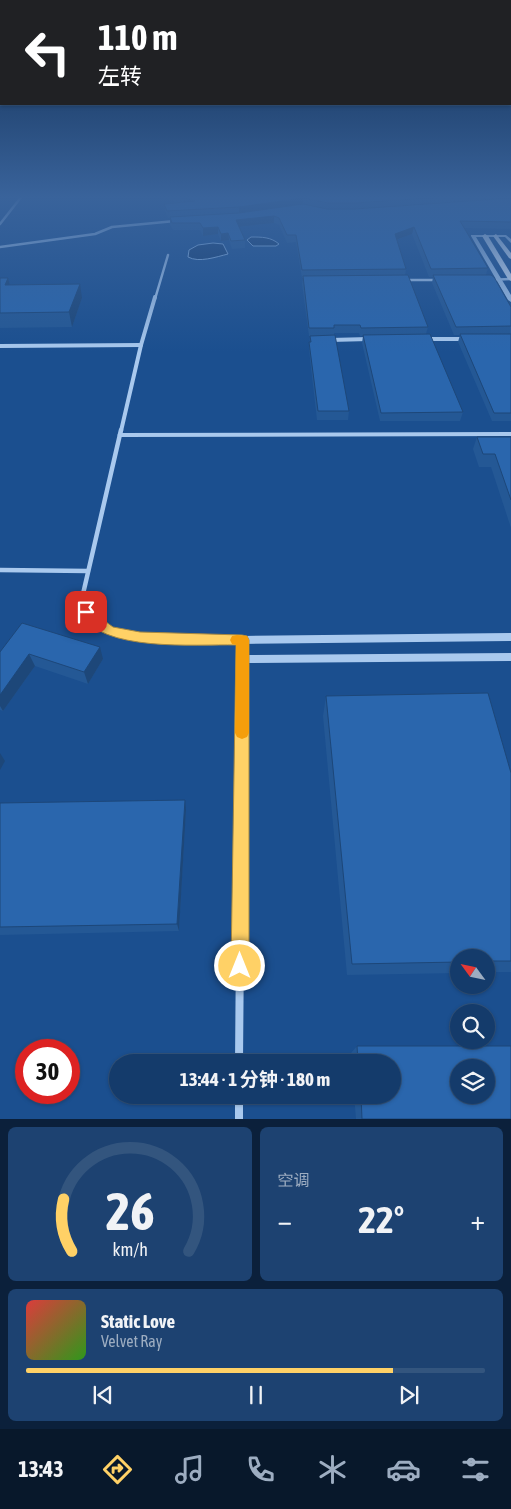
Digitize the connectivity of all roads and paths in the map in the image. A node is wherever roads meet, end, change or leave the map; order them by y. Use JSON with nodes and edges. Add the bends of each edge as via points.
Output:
{"nodes":[{"id":1,"x":480,"y":248,"type":"edge"},
{"id":2,"x":492,"y":248,"type":"edge"},
{"id":3,"x":168,"y":255,"type":"dead end"},
{"id":4,"x":511,"y":279,"type":"edge"},
{"id":5,"x":401,"y":280,"type":"edge"},
{"id":6,"x":443,"y":280,"type":"edge"},
{"id":7,"x":479,"y":280,"type":"edge"},
{"id":8,"x":498,"y":280,"type":"junction"},
{"id":9,"x":511,"y":300,"type":"edge"},
{"id":10,"x":470,"y":338,"type":"edge"},
{"id":11,"x":375,"y":339,"type":"edge"},
{"id":12,"x":423,"y":339,"type":"edge"},
{"id":13,"x":324,"y":340,"type":"edge"},
{"id":14,"x":141,"y":345,"type":"junction"},
{"id":15,"x":0,"y":346,"type":"edge"},
{"id":16,"x":511,"y":434,"type":"edge"},
{"id":17,"x":121,"y":435,"type":"junction"},
{"id":18,"x":0,"y":570,"type":"edge"},
{"id":19,"x":88,"y":571,"type":"junction"},
{"id":20,"x":511,"y":637,"type":"edge"},
{"id":21,"x":242,"y":640,"type":"junction"},
{"id":22,"x":511,"y":657,"type":"edge"},
{"id":23,"x":242,"y":659,"type":"junction"},
{"id":24,"x":240,"y":1054,"type":"edge"},
{"id":25,"x":239,"y":1104,"type":"edge"},
{"id":26,"x":239,"y":1119,"type":"edge"}],
"edges":[{"from":1,"to":8,"type":"street"},
{"from":2,"to":4,"type":"main road"},
{"from":3,"to":14,"type":"street"},
{"from":4,"to":8,"type":"street"},
{"from":5,"to":6,"type":"street"},
{"from":7,"to":8,"type":"street"},
{"from":8,"to":9,"type":"street"},
{"from":10,"to":12,"type":"street"},
{"from":11,"to":13,"type":"street"},
{"from":14,"to":15,"type":"street"},
{"from":14,"to":17,"type":"street"},
{"from":16,"to":17,"type":"street"},
{"from":17,"to":19,"type":"street"},
{"from":18,"to":19,"type":"street"},
{"from":19,"to":21,"type":"street","via":[[83,594],[86,612],[94,622],[110,632],[140,638]]},
{"from":20,"to":21,"type":"street"},
{"from":21,"to":23,"type":"street"},
{"from":22,"to":23,"type":"street"},
{"from":23,"to":24,"type":"street"},
{"from":25,"to":26,"type":"street"}]}
